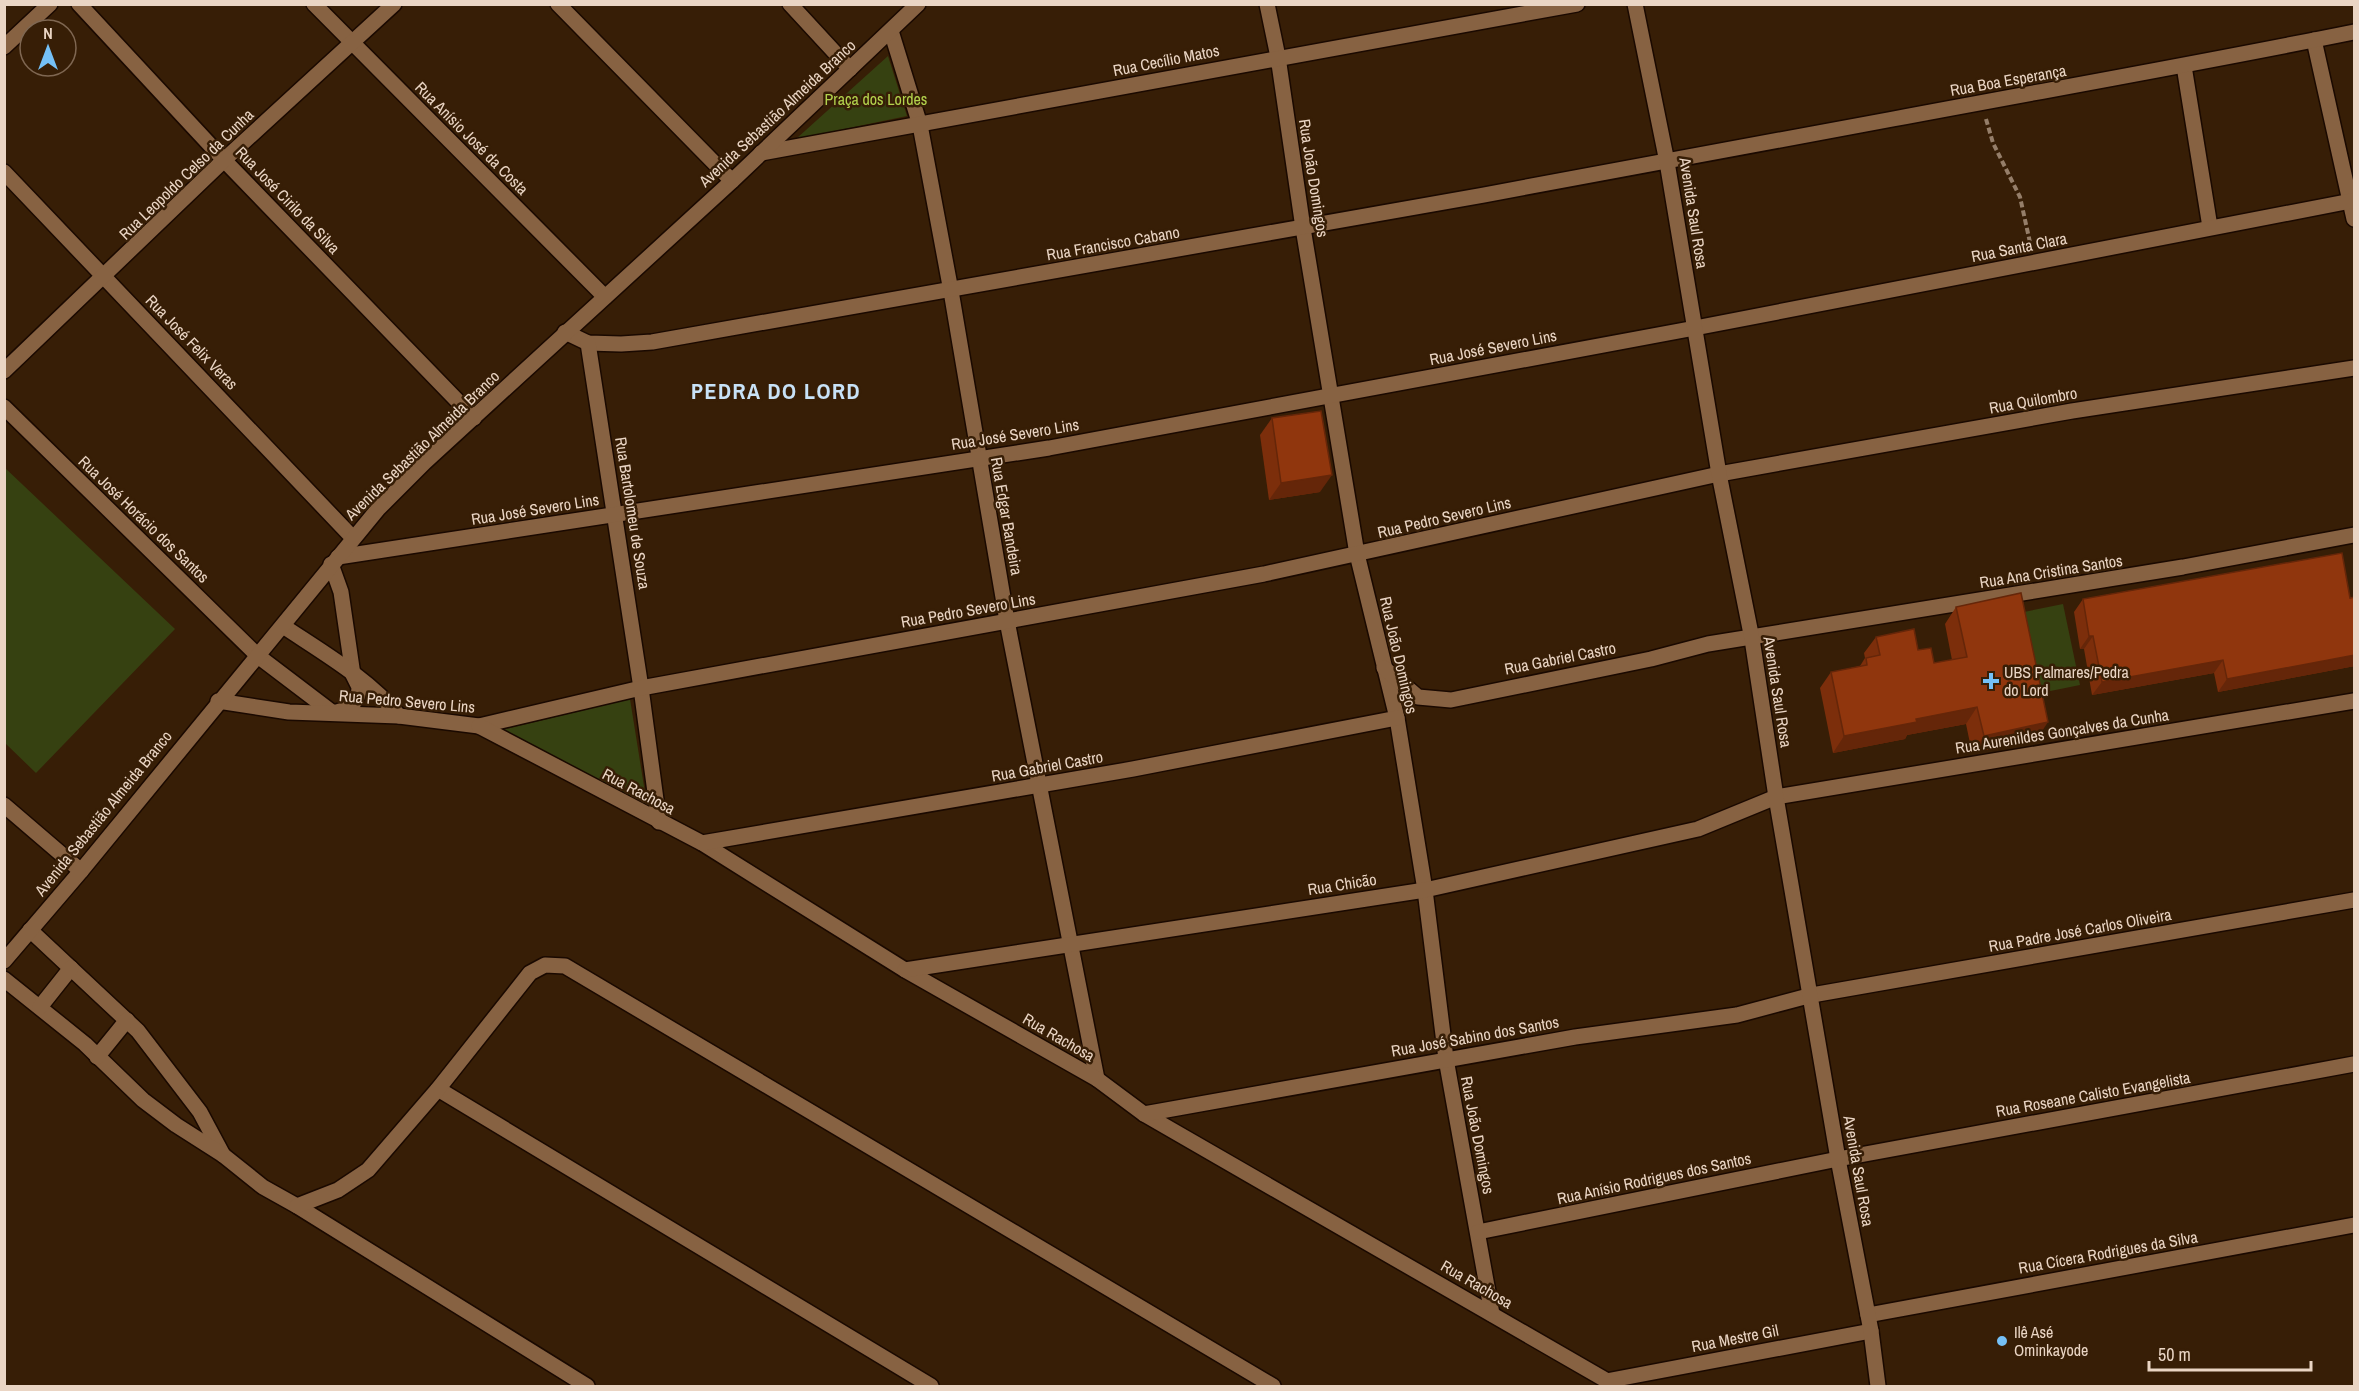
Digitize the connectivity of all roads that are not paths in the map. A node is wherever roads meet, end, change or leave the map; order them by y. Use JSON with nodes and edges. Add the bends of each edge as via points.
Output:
{"nodes":[{"id":1,"x":50,"y":4,"type":"edge"},
{"id":2,"x":79,"y":4,"type":"edge"},
{"id":3,"x":314,"y":4,"type":"edge"},
{"id":4,"x":394,"y":4,"type":"edge"},
{"id":5,"x":558,"y":4,"type":"edge"},
{"id":6,"x":790,"y":4,"type":"edge"},
{"id":7,"x":918,"y":4,"type":"edge"},
{"id":8,"x":1267,"y":4,"type":"edge"},
{"id":9,"x":1577,"y":4,"type":"edge"},
{"id":10,"x":1635,"y":4,"type":"edge"},
{"id":11,"x":891,"y":31,"type":"junction"},
{"id":12,"x":2355,"y":32,"type":"edge"},
{"id":13,"x":2314,"y":40,"type":"junction"},
{"id":14,"x":353,"y":43,"type":"junction"},
{"id":15,"x":4,"y":47,"type":"edge"},
{"id":16,"x":1278,"y":57,"type":"junction"},
{"id":17,"x":2184,"y":66,"type":"junction"},
{"id":18,"x":850,"y":69,"type":"junction"},
{"id":19,"x":920,"y":125,"type":"junction"},
{"id":20,"x":761,"y":153,"type":"junction"},
{"id":21,"x":224,"y":160,"type":"junction"},
{"id":22,"x":1668,"y":162,"type":"junction"},
{"id":23,"x":4,"y":172,"type":"edge"},
{"id":24,"x":732,"y":181,"type":"junction"},
{"id":25,"x":2351,"y":201,"type":"junction"},
{"id":26,"x":2355,"y":219,"type":"edge"},
{"id":27,"x":2210,"y":226,"type":"junction"},
{"id":28,"x":1303,"y":228,"type":"junction"},
{"id":29,"x":105,"y":276,"type":"junction"},
{"id":30,"x":951,"y":291,"type":"junction"},
{"id":31,"x":605,"y":297,"type":"junction"},
{"id":32,"x":1695,"y":328,"type":"junction"},
{"id":33,"x":566,"y":333,"type":"junction"},
{"id":34,"x":588,"y":343,"type":"junction"},
{"id":35,"x":2355,"y":368,"type":"edge"},
{"id":36,"x":4,"y":370,"type":"edge"},
{"id":37,"x":1331,"y":396,"type":"junction"},
{"id":38,"x":4,"y":407,"type":"edge"},
{"id":39,"x":474,"y":418,"type":"junction"},
{"id":40,"x":979,"y":458,"type":"junction"},
{"id":41,"x":1719,"y":474,"type":"junction"},
{"id":42,"x":615,"y":515,"type":"junction"},
{"id":43,"x":2355,"y":535,"type":"edge"},
{"id":44,"x":353,"y":537,"type":"junction"},
{"id":45,"x":1357,"y":554,"type":"junction"},
{"id":46,"x":334,"y":560,"type":"junction"},
{"id":47,"x":1007,"y":621,"type":"junction"},
{"id":48,"x":283,"y":626,"type":"junction"},
{"id":49,"x":1752,"y":639,"type":"junction"},
{"id":50,"x":258,"y":656,"type":"junction"},
{"id":51,"x":1384,"y":668,"type":"junction"},
{"id":52,"x":353,"y":675,"type":"junction"},
{"id":53,"x":641,"y":688,"type":"junction"},
{"id":54,"x":218,"y":701,"type":"junction"},
{"id":55,"x":2355,"y":701,"type":"edge"},
{"id":56,"x":333,"y":713,"type":"junction"},
{"id":57,"x":399,"y":716,"type":"junction"},
{"id":58,"x":1396,"y":718,"type":"junction"},
{"id":59,"x":479,"y":726,"type":"junction"},
{"id":60,"x":1040,"y":785,"type":"junction"},
{"id":61,"x":1776,"y":797,"type":"junction"},
{"id":62,"x":4,"y":805,"type":"edge"},
{"id":63,"x":658,"y":822,"type":"junction"},
{"id":64,"x":702,"y":843,"type":"junction"},
{"id":65,"x":81,"y":871,"type":"junction"},
{"id":66,"x":1425,"y":890,"type":"junction"},
{"id":67,"x":2355,"y":900,"type":"edge"},
{"id":68,"x":30,"y":930,"type":"junction"},
{"id":69,"x":1069,"y":943,"type":"junction"},
{"id":70,"x":4,"y":961,"type":"edge"},
{"id":71,"x":71,"y":968,"type":"junction"},
{"id":72,"x":905,"y":970,"type":"junction"},
{"id":73,"x":4,"y":979,"type":"edge"},
{"id":74,"x":1812,"y":995,"type":"junction"},
{"id":75,"x":40,"y":1008,"type":"junction"},
{"id":76,"x":127,"y":1020,"type":"junction"},
{"id":77,"x":97,"y":1057,"type":"junction"},
{"id":78,"x":1446,"y":1059,"type":"junction"},
{"id":79,"x":2355,"y":1065,"type":"edge"},
{"id":80,"x":1097,"y":1079,"type":"junction"},
{"id":81,"x":438,"y":1089,"type":"junction"},
{"id":82,"x":1144,"y":1114,"type":"junction"},
{"id":83,"x":223,"y":1155,"type":"junction"},
{"id":84,"x":1838,"y":1159,"type":"junction"},
{"id":85,"x":297,"y":1206,"type":"junction"},
{"id":86,"x":2355,"y":1225,"type":"edge"},
{"id":87,"x":1478,"y":1232,"type":"junction"},
{"id":88,"x":1492,"y":1314,"type":"junction"},
{"id":89,"x":1868,"y":1315,"type":"junction"},
{"id":90,"x":1871,"y":1331,"type":"junction"},
{"id":91,"x":1611,"y":1384,"type":"edge"},
{"id":92,"x":588,"y":1386,"type":"edge"},
{"id":93,"x":931,"y":1386,"type":"edge"},
{"id":94,"x":1273,"y":1386,"type":"edge"},
{"id":95,"x":1878,"y":1386,"type":"edge"}],
"edges":[{"from":1,"to":15,"type":"street"},
{"from":2,"to":21,"type":"street","name":"Rua José Cirilo da Silva"},
{"from":3,"to":14,"type":"street","name":"Rua Anísio José da Costa"},
{"from":4,"to":14,"type":"street","name":"Rua Leopoldo Celso da Cunha"},
{"from":5,"to":24,"type":"street"},
{"from":6,"to":18,"type":"street"},
{"from":7,"to":11,"type":"street","name":"Avenida Sebastião Almeida Branco"},
{"from":8,"to":16,"type":"street","name":"Rua João Domingos"},
{"from":9,"to":16,"type":"street","name":"Rua Cecílio Matos"},
{"from":10,"to":22,"type":"street","name":"Avenida Saul Rosa"},
{"from":11,"to":18,"type":"street","name":"Avenida Sebastião Almeida Branco"},
{"from":11,"to":19,"type":"street","name":"Rua Edgar Bandeira"},
{"from":12,"to":13,"type":"street","name":"Rua Boa Esperança"},
{"from":13,"to":17,"type":"street","name":"Rua Boa Esperança"},
{"from":13,"to":25,"type":"street"},
{"from":14,"to":21,"type":"street","name":"Rua Leopoldo Celso da Cunha"},
{"from":14,"to":31,"type":"street","name":"Rua Anísio José da Costa"},
{"from":16,"to":19,"type":"street","name":"Rua Cecílio Matos"},
{"from":16,"to":28,"type":"street","name":"Rua João Domingos"},
{"from":17,"to":22,"type":"street","name":"Rua Boa Esperança"},
{"from":17,"to":27,"type":"street"},
{"from":18,"to":20,"type":"street","name":"Avenida Sebastião Almeida Branco"},
{"from":19,"to":20,"type":"street","name":"Rua Cecílio Matos"},
{"from":19,"to":30,"type":"street","name":"Rua Edgar Bandeira"},
{"from":20,"to":24,"type":"street","name":"Avenida Sebastião Almeida Branco"},
{"from":21,"to":29,"type":"street","name":"Rua Leopoldo Celso da Cunha"},
{"from":21,"to":39,"type":"street","name":"Rua José Cirilo da Silva"},
{"from":22,"to":28,"type":"street","name":"Rua Francisco Cabano"},
{"from":22,"to":32,"type":"street","name":"Avenida Saul Rosa"},
{"from":23,"to":29,"type":"street","name":"Rua José Felix Veras"},
{"from":24,"to":31,"type":"street","name":"Avenida Sebastião Almeida Branco"},
{"from":25,"to":26,"type":"street"},
{"from":25,"to":27,"type":"street","name":"Rua Santa Clara"},
{"from":27,"to":32,"type":"street","name":"Rua Santa Clara"},
{"from":28,"to":30,"type":"street","name":"Rua Francisco Cabano"},
{"from":28,"to":37,"type":"street","name":"Rua João Domingos"},
{"from":29,"to":36,"type":"street","name":"Rua Leopoldo Celso da Cunha"},
{"from":29,"to":44,"type":"street","name":"Rua José Felix Veras"},
{"from":30,"to":34,"type":"street","name":"Rua Francisco Cabano","via":[[652,342]]},
{"from":30,"to":40,"type":"street","name":"Rua Edgar Bandeira"},
{"from":31,"to":33,"type":"street","name":"Avenida Sebastião Almeida Branco"},
{"from":32,"to":37,"type":"street","name":"Rua José Severo Lins"},
{"from":32,"to":41,"type":"street","name":"Avenida Saul Rosa"},
{"from":33,"to":34,"type":"street","name":"Rua Francisco Cabano"},
{"from":33,"to":39,"type":"street","name":"Avenida Sebastião Almeida Branco"},
{"from":34,"to":42,"type":"street","name":"Rua Bartolomeu de Souza"},
{"from":35,"to":41,"type":"street","name":"Rua Quilombro","via":[[2072,411]]},
{"from":37,"to":40,"type":"street","name":"Rua José Severo Lins"},
{"from":37,"to":45,"type":"street","name":"Rua João Domingos"},
{"from":38,"to":50,"type":"street","name":"Rua José Horácio dos Santos"},
{"from":39,"to":44,"type":"street","name":"Avenida Sebastião Almeida Branco","via":[[400,486]]},
{"from":40,"to":42,"type":"street","name":"Rua José Severo Lins"},
{"from":40,"to":47,"type":"street","name":"Rua Edgar Bandeira"},
{"from":41,"to":45,"type":"street","name":"Rua Pedro Severo Lins"},
{"from":41,"to":49,"type":"street","name":"Avenida Saul Rosa"},
{"from":42,"to":46,"type":"street","name":"Rua José Severo Lins"},
{"from":42,"to":53,"type":"street","name":"Rua Bartolomeu de Souza"},
{"from":43,"to":49,"type":"street","name":"Rua Ana Cristina Santos"},
{"from":44,"to":46,"type":"street","name":"Avenida Sebastião Almeida Branco"},
{"from":45,"to":47,"type":"street","name":"Rua Pedro Severo Lins"},
{"from":45,"to":51,"type":"street","name":"Rua João Domingos"},
{"from":46,"to":48,"type":"street","name":"Avenida Sebastião Almeida Branco"},
{"from":46,"to":52,"type":"street"},
{"from":47,"to":53,"type":"street","name":"Rua Pedro Severo Lins"},
{"from":47,"to":60,"type":"street","name":"Rua Edgar Bandeira"},
{"from":48,"to":50,"type":"street","name":"Avenida Sebastião Almeida Branco"},
{"from":48,"to":52,"type":"street"},
{"from":49,"to":51,"type":"street","name":"Rua Gabriel Castro","via":[[1451,700],[1418,697]]},
{"from":49,"to":61,"type":"street","name":"Avenida Saul Rosa"},
{"from":50,"to":54,"type":"street","name":"Avenida Sebastião Almeida Branco"},
{"from":50,"to":56,"type":"street"},
{"from":51,"to":58,"type":"street","name":"Rua João Domingos"},
{"from":52,"to":56,"type":"street","via":[[359,687],[357,699],[347,709]]},
{"from":52,"to":57,"type":"street","via":[[384,697]]},
{"from":53,"to":59,"type":"street","name":"Rua Pedro Severo Lins"},
{"from":53,"to":63,"type":"street","name":"Rua Bartolomeu de Souza"},
{"from":54,"to":56,"type":"street","name":"Rua Pedro Severo Lins","via":[[289,712]]},
{"from":54,"to":65,"type":"street","name":"Avenida Sebastião Almeida Branco"},
{"from":55,"to":61,"type":"street","name":"Rua Aurenildes Gonçalves da Cunha"},
{"from":56,"to":57,"type":"street","name":"Rua Pedro Severo Lins"},
{"from":57,"to":59,"type":"street","name":"Rua Pedro Severo Lins"},
{"from":58,"to":60,"type":"street","name":"Rua Gabriel Castro"},
{"from":58,"to":66,"type":"street","name":"Rua João Domingos"},
{"from":59,"to":63,"type":"street","name":"Rua Rachosa"},
{"from":60,"to":64,"type":"street","name":"Rua Gabriel Castro"},
{"from":60,"to":69,"type":"street","name":"Rua Edgar Bandeira"},
{"from":61,"to":66,"type":"street","name":"Rua Chicão","via":[[1698,829]]},
{"from":61,"to":74,"type":"street","name":"Avenida Saul Rosa"},
{"from":62,"to":65,"type":"street"},
{"from":63,"to":64,"type":"street","name":"Rua Rachosa"},
{"from":64,"to":72,"type":"street","name":"Rua Rachosa"},
{"from":65,"to":68,"type":"street","name":"Avenida Sebastião Almeida Branco"},
{"from":66,"to":69,"type":"street","name":"Rua Chicão"},
{"from":66,"to":78,"type":"street","name":"Rua João Domingos"},
{"from":67,"to":74,"type":"street","name":"Rua Padre José Carlos Oliveira"},
{"from":68,"to":70,"type":"street","name":"Avenida Sebastião Almeida Branco"},
{"from":68,"to":71,"type":"street"},
{"from":69,"to":72,"type":"street","name":"Rua Chicão"},
{"from":69,"to":80,"type":"street","name":"Rua Edgar Bandeira"},
{"from":71,"to":75,"type":"street"},
{"from":71,"to":76,"type":"street"},
{"from":72,"to":80,"type":"street","name":"Rua Rachosa"},
{"from":73,"to":75,"type":"street"},
{"from":74,"to":78,"type":"street","name":"Rua José Sabino dos Santos","via":[[1737,1015],[1575,1036]]},
{"from":74,"to":84,"type":"street","name":"Avenida Saul Rosa"},
{"from":75,"to":77,"type":"street"},
{"from":76,"to":77,"type":"street"},
{"from":76,"to":83,"type":"street","via":[[193,1102]]},
{"from":77,"to":83,"type":"street","via":[[143,1100]]},
{"from":78,"to":82,"type":"street","name":"Rua José Sabino dos Santos"},
{"from":78,"to":87,"type":"street","name":"Rua João Domingos"},
{"from":79,"to":84,"type":"street","name":"Rua Roseane Calisto Evangelista"},
{"from":80,"to":82,"type":"street","name":"Rua Rachosa"},
{"from":81,"to":85,"type":"street","via":[[368,1170],[338,1190]]},
{"from":81,"to":93,"type":"street"},
{"from":81,"to":94,"type":"street","via":[[532,971],[545,965],[565,966]]},
{"from":82,"to":88,"type":"street","name":"Rua Rachosa"},
{"from":83,"to":85,"type":"street","via":[[263,1187]]},
{"from":84,"to":87,"type":"street","name":"Rua Anísio Rodrigues dos Santos"},
{"from":84,"to":89,"type":"street","name":"Avenida Saul Rosa"},
{"from":85,"to":92,"type":"street"},
{"from":86,"to":89,"type":"street","name":"Rua Cícera Rodrigues da Silva"},
{"from":87,"to":88,"type":"street","name":"Rua João Domingos"},
{"from":88,"to":91,"type":"street","name":"Rua Rachosa"},
{"from":89,"to":90,"type":"street","name":"Avenida Saul Rosa"},
{"from":90,"to":91,"type":"street","name":"Rua Mestre Gil"},
{"from":90,"to":95,"type":"street","name":"Avenida Saul Rosa"}]}
